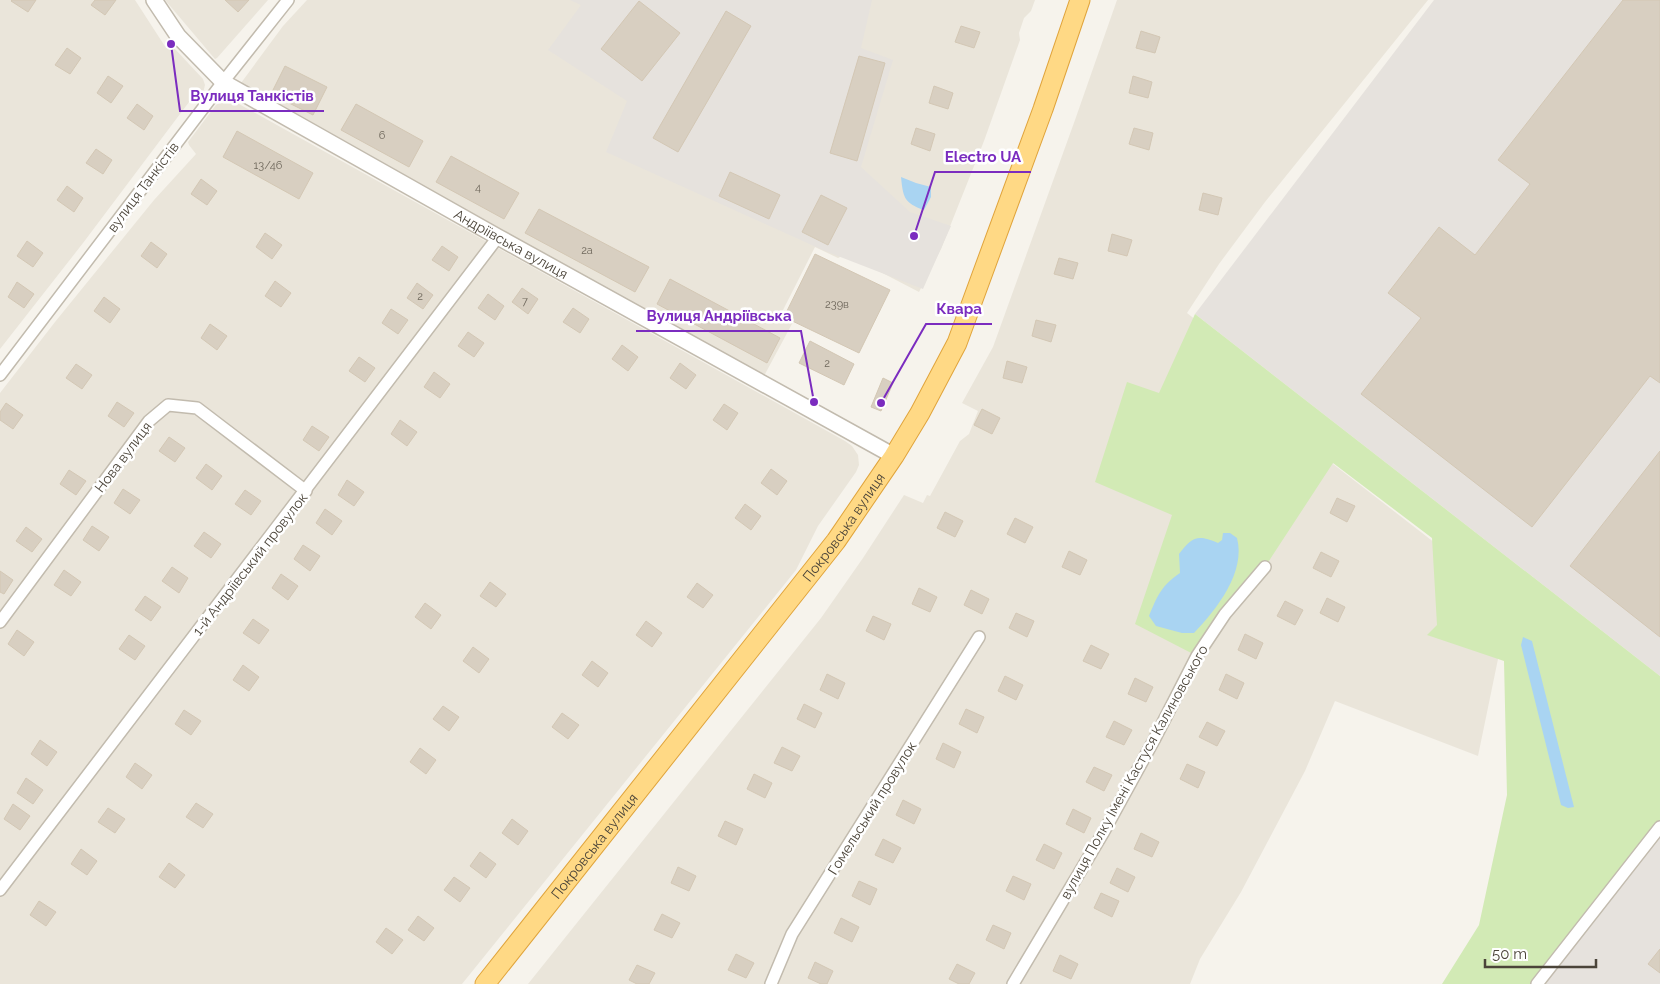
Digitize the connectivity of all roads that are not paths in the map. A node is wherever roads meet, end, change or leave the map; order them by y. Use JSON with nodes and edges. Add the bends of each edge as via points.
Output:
{"nodes":[{"id":1,"x":154,"y":0,"type":"edge"},
{"id":2,"x":288,"y":0,"type":"edge"},
{"id":3,"x":1080,"y":0,"type":"edge"},
{"id":4,"x":223,"y":82,"type":"junction"},
{"id":5,"x":498,"y":237,"type":"junction"},
{"id":6,"x":0,"y":374,"type":"edge"},
{"id":7,"x":894,"y":456,"type":"junction"},
{"id":8,"x":306,"y":491,"type":"junction"},
{"id":9,"x":1265,"y":567,"type":"dead end"},
{"id":10,"x":0,"y":622,"type":"edge"},
{"id":11,"x":979,"y":637,"type":"dead end"},
{"id":12,"x":1660,"y":827,"type":"edge"},
{"id":13,"x":0,"y":890,"type":"edge"},
{"id":14,"x":485,"y":984,"type":"edge"},
{"id":15,"x":771,"y":984,"type":"edge"},
{"id":16,"x":1013,"y":984,"type":"edge"},
{"id":17,"x":1537,"y":984,"type":"edge"}],
"edges":[{"from":1,"to":4,"type":"street","name":"Андріївська вулиця","via":[[178,36]]},
{"from":2,"to":4,"type":"street","name":"вулиця Танкістів"},
{"from":3,"to":7,"type":"highway","name":"Покровська вулиця","via":[[957,344]]},
{"from":4,"to":5,"type":"street","name":"Андріївська вулиця"},
{"from":4,"to":6,"type":"street","name":"вулиця Танкістів"},
{"from":5,"to":7,"type":"street","name":"Андріївська вулиця"},
{"from":5,"to":8,"type":"street","name":"1-й Андріївський провулок"},
{"from":7,"to":14,"type":"highway","name":"Покровська вулиця","via":[[836,541]]},
{"from":8,"to":10,"type":"street","name":"Нова вулиця","via":[[197,408],[168,405],[149,421]]},
{"from":8,"to":13,"type":"street","name":"1-й Андріївський провулок"},
{"from":9,"to":16,"type":"street","name":"вулиця Полку Імені Кастуся Калиновського","via":[[1225,614],[1196,656],[1103,833]]},
{"from":11,"to":15,"type":"street","name":"Гомельський провулок","via":[[792,934]]},
{"from":12,"to":17,"type":"street"}]}
